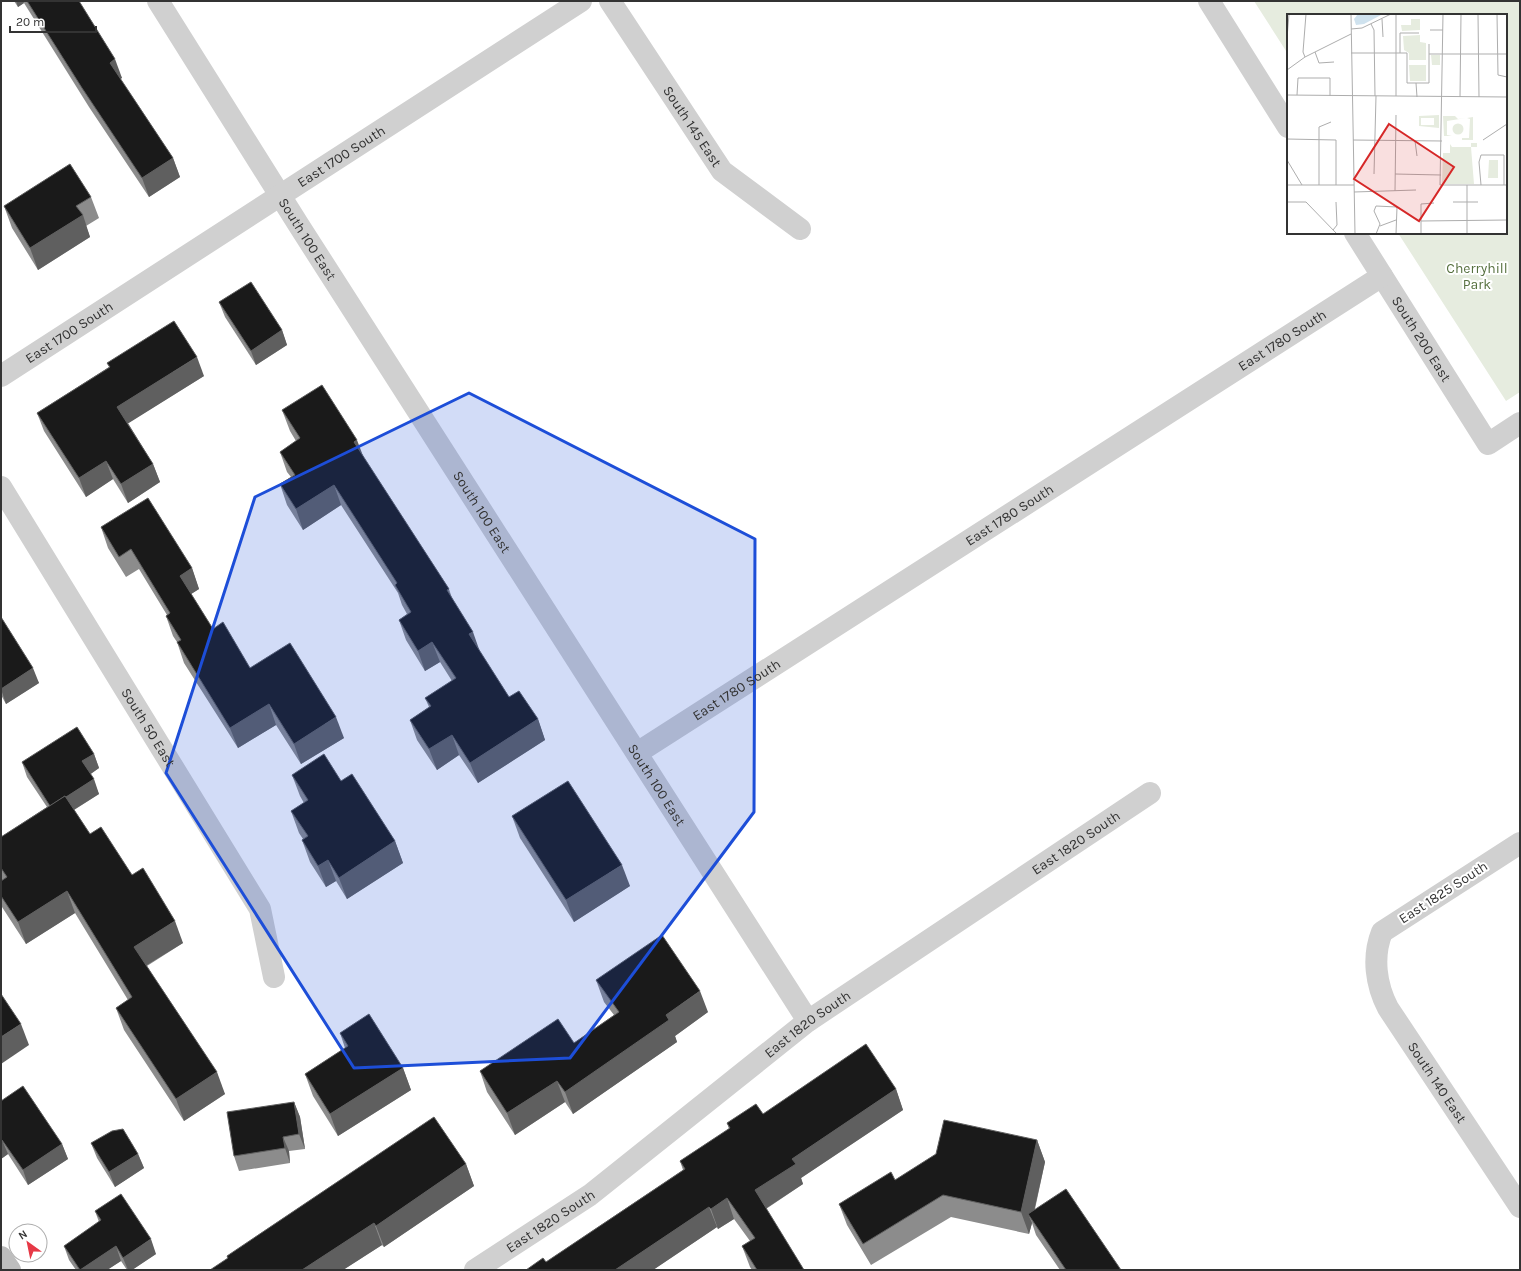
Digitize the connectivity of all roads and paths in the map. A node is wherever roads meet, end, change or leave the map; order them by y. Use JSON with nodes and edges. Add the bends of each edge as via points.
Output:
{"nodes":[{"id":1,"x":158,"y":1,"type":"edge"},
{"id":2,"x":581,"y":1,"type":"edge"},
{"id":3,"x":610,"y":1,"type":"edge"},
{"id":4,"x":1209,"y":1,"type":"edge"},
{"id":5,"x":1287,"y":124,"type":"edge"},
{"id":6,"x":280,"y":196,"type":"junction"},
{"id":7,"x":800,"y":229,"type":"dead end"},
{"id":8,"x":1356,"y":234,"type":"edge"},
{"id":9,"x":1382,"y":276,"type":"junction"},
{"id":10,"x":1,"y":376,"type":"edge"},
{"id":11,"x":1520,"y":424,"type":"edge"},
{"id":12,"x":1,"y":487,"type":"edge"},
{"id":13,"x":637,"y":753,"type":"junction"},
{"id":14,"x":1150,"y":793,"type":"dead end"},
{"id":15,"x":1520,"y":843,"type":"edge"},
{"id":16,"x":1377,"y":950,"type":"joint"},
{"id":17,"x":274,"y":977,"type":"dead end"},
{"id":18,"x":808,"y":1021,"type":"junction"},
{"id":19,"x":1520,"y":1207,"type":"edge"},
{"id":20,"x":1,"y":1257,"type":"edge"},
{"id":21,"x":10,"y":1270,"type":"edge"},
{"id":22,"x":475,"y":1270,"type":"edge"}],
"edges":[{"from":1,"to":6,"type":"street","name":"South 100 East"},
{"from":2,"to":6,"type":"street","name":"East 1700 South"},
{"from":3,"to":7,"type":"street","name":"South 145 East","via":[[722,171]]},
{"from":4,"to":5,"type":"street"},
{"from":6,"to":10,"type":"street","name":"East 1700 South"},
{"from":6,"to":13,"type":"street","name":"South 100 East"},
{"from":8,"to":9,"type":"street","name":"South 200 East"},
{"from":9,"to":11,"type":"street","name":"South 200 East","via":[[1488,444]]},
{"from":9,"to":13,"type":"street","name":"East 1780 South"},
{"from":12,"to":17,"type":"street","name":"South 50 East","via":[[260,909]]},
{"from":13,"to":18,"type":"street","name":"South 100 East"},
{"from":14,"to":18,"type":"street","name":"East 1820 South"},
{"from":15,"to":16,"type":"street","name":"East 1825 South","via":[[1382,932]]},
{"from":16,"to":19,"type":"street","name":"South 140 East","via":[[1376,968],[1381,995],[1388,1008]]},
{"from":18,"to":22,"type":"street","name":"East 1820 South","via":[[590,1195]]},
{"from":20,"to":21,"type":"street"}]}
